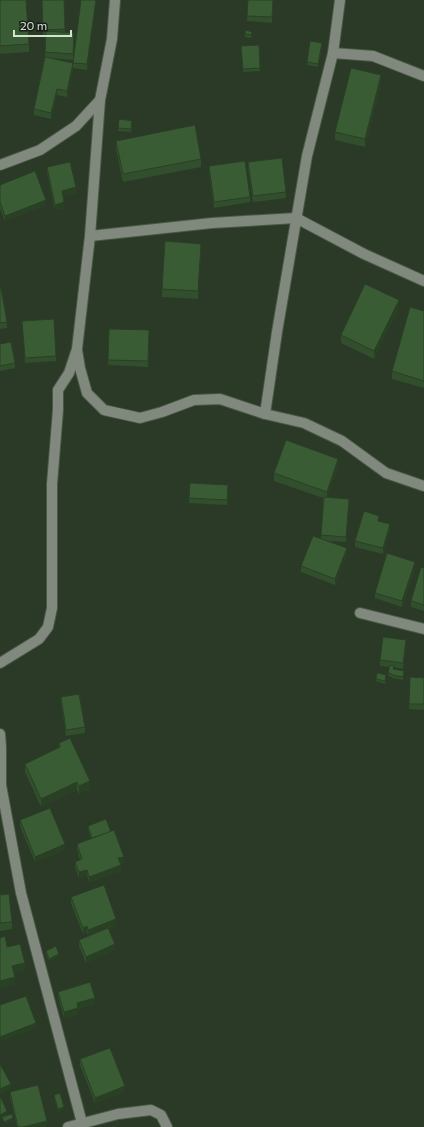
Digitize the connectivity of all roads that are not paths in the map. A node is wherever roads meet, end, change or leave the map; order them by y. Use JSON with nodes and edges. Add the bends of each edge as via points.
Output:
{"nodes":[{"id":1,"x":114,"y":0,"type":"edge"},
{"id":2,"x":340,"y":0,"type":"edge"},
{"id":3,"x":333,"y":53,"type":"junction"},
{"id":4,"x":424,"y":76,"type":"edge"},
{"id":5,"x":100,"y":100,"type":"junction"},
{"id":6,"x":0,"y":165,"type":"edge"},
{"id":7,"x":296,"y":218,"type":"junction"},
{"id":8,"x":90,"y":236,"type":"junction"},
{"id":9,"x":424,"y":281,"type":"edge"},
{"id":10,"x":77,"y":349,"type":"junction"},
{"id":11,"x":265,"y":414,"type":"junction"},
{"id":12,"x":424,"y":486,"type":"edge"},
{"id":13,"x":360,"y":613,"type":"dead end"},
{"id":14,"x":424,"y":629,"type":"edge"},
{"id":15,"x":0,"y":663,"type":"edge"},
{"id":16,"x":0,"y":734,"type":"edge"},
{"id":17,"x":1,"y":786,"type":"edge"},
{"id":18,"x":82,"y":1123,"type":"junction"},
{"id":19,"x":68,"y":1127,"type":"edge"},
{"id":20,"x":167,"y":1127,"type":"edge"}],
"edges":[{"from":1,"to":5,"type":"street","via":[[112,39]]},
{"from":2,"to":3,"type":"street"},
{"from":3,"to":4,"type":"street","via":[[373,56]]},
{"from":3,"to":7,"type":"street","via":[[307,156]]},
{"from":5,"to":6,"type":"street","via":[[76,126],[40,150]]},
{"from":5,"to":8,"type":"street"},
{"from":7,"to":8,"type":"street","via":[[212,223]]},
{"from":7,"to":9,"type":"street","via":[[364,254]]},
{"from":7,"to":11,"type":"street"},
{"from":8,"to":10,"type":"street"},
{"from":10,"to":11,"type":"street","via":[[87,393],[104,410],[140,418],[194,400],[220,398]]},
{"from":10,"to":15,"type":"street","via":[[58,390],[52,484],[52,608],[48,627],[39,639]]},
{"from":11,"to":12,"type":"street","via":[[304,423],[342,441],[386,473]]},
{"from":13,"to":14,"type":"street"},
{"from":16,"to":17,"type":"street"},
{"from":17,"to":18,"type":"street","via":[[21,893]]},
{"from":18,"to":19,"type":"street"},
{"from":18,"to":20,"type":"street","via":[[118,1114],[151,1110],[161,1115]]}]}
